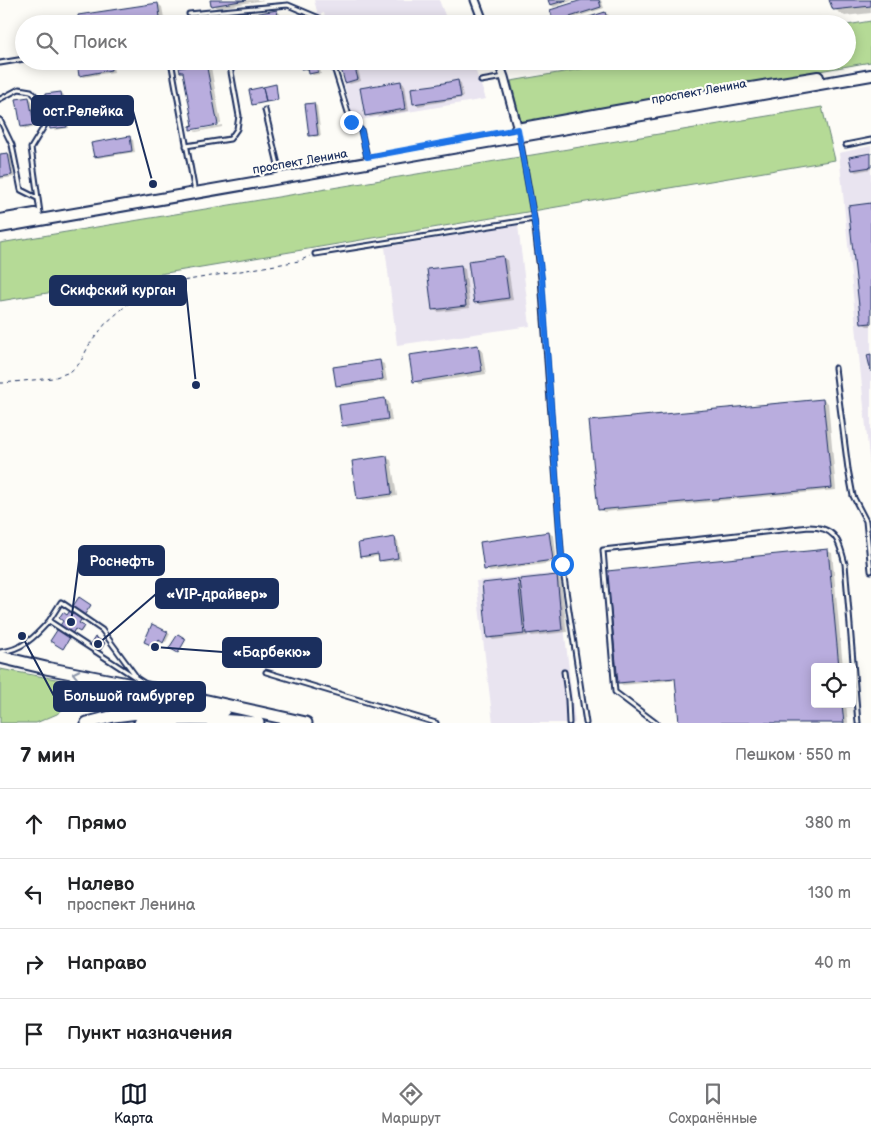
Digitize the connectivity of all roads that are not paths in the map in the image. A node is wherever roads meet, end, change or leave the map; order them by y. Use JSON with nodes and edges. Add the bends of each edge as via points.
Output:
{"nodes":[{"id":1,"x":475,"y":0,"type":"edge"},
{"id":2,"x":189,"y":14,"type":"dead end"},
{"id":3,"x":312,"y":15,"type":"edge"},
{"id":4,"x":481,"y":15,"type":"edge"},
{"id":5,"x":15,"y":60,"type":"edge"},
{"id":6,"x":0,"y":63,"type":"edge"},
{"id":7,"x":871,"y":68,"type":"edge"},
{"id":8,"x":173,"y":70,"type":"edge"},
{"id":9,"x":231,"y":70,"type":"edge"},
{"id":10,"x":335,"y":70,"type":"edge"},
{"id":11,"x":501,"y":70,"type":"edge"},
{"id":12,"x":871,"y":75,"type":"edge"},
{"id":13,"x":504,"y":77,"type":"junction"},
{"id":14,"x":481,"y":82,"type":"dead end"},
{"id":15,"x":0,"y":99,"type":"edge"},
{"id":16,"x":265,"y":110,"type":"dead end"},
{"id":17,"x":0,"y":120,"type":"edge"},
{"id":18,"x":518,"y":133,"type":"junction"},
{"id":19,"x":871,"y":140,"type":"edge"},
{"id":20,"x":846,"y":145,"type":"dead end"},
{"id":21,"x":186,"y":146,"type":"junction"},
{"id":22,"x":367,"y":157,"type":"junction"},
{"id":23,"x":280,"y":172,"type":"junction"},
{"id":24,"x":194,"y":187,"type":"junction"},
{"id":25,"x":37,"y":198,"type":"junction"},
{"id":26,"x":40,"y":213,"type":"junction"},
{"id":27,"x":534,"y":219,"type":"junction"},
{"id":28,"x":0,"y":220,"type":"edge"},
{"id":29,"x":0,"y":227,"type":"edge"},
{"id":30,"x":315,"y":254,"type":"road end"},
{"id":31,"x":835,"y":368,"type":"dead end"},
{"id":32,"x":871,"y":571,"type":"edge"},
{"id":33,"x":49,"y":621,"type":"junction"},
{"id":34,"x":0,"y":652,"type":"edge"},
{"id":35,"x":0,"y":657,"type":"edge"},
{"id":36,"x":266,"y":672,"type":"dead end"},
{"id":37,"x":564,"y":672,"type":"dead end"},
{"id":38,"x":137,"y":677,"type":"junction"},
{"id":39,"x":153,"y":689,"type":"junction"},
{"id":40,"x":259,"y":718,"type":"edge"},
{"id":41,"x":87,"y":723,"type":"edge"},
{"id":42,"x":140,"y":723,"type":"edge"},
{"id":43,"x":306,"y":723,"type":"edge"},
{"id":44,"x":436,"y":723,"type":"edge"},
{"id":45,"x":569,"y":723,"type":"edge"},
{"id":46,"x":586,"y":723,"type":"edge"},
{"id":47,"x":656,"y":723,"type":"edge"},
{"id":48,"x":858,"y":723,"type":"edge"}],
"edges":[{"from":1,"to":4,"type":"street"},
{"from":2,"to":3,"type":"lane","via":[[288,5]]},
{"from":5,"to":6,"type":"lane"},
{"from":7,"to":18,"type":"main road","name":"проспект Ленина","via":[[672,101]]},
{"from":8,"to":21,"type":"lane"},
{"from":9,"to":21,"type":"lane","via":[[239,116],[237,129],[230,139]]},
{"from":10,"to":22,"type":"lane","via":[[351,122],[361,130]]},
{"from":11,"to":13,"type":"street"},
{"from":12,"to":18,"type":"main road","name":"проспект Ленина"},
{"from":13,"to":14,"type":"lane"},
{"from":13,"to":18,"type":"street"},
{"from":15,"to":25,"type":"lane","via":[[18,89],[31,91],[42,103],[45,125],[31,148]]},
{"from":16,"to":23,"type":"lane"},
{"from":17,"to":25,"type":"lane","via":[[12,145],[21,190]]},
{"from":18,"to":22,"type":"main road","name":"проспект Ленина"},
{"from":18,"to":27,"type":"lane"},
{"from":18,"to":29,"type":"main road","name":"проспект Ленина"},
{"from":19,"to":20,"type":"lane"},
{"from":21,"to":24,"type":"lane"},
{"from":22,"to":23,"type":"main road","name":"проспект Ленина"},
{"from":23,"to":24,"type":"main road","name":"проспект Ленина"},
{"from":24,"to":26,"type":"main road","name":"проспект Ленина"},
{"from":25,"to":26,"type":"lane"},
{"from":26,"to":28,"type":"main road","name":"проспект Ленина"},
{"from":27,"to":30,"type":"lane"},
{"from":27,"to":46,"type":"lane","via":[[542,279],[562,564]]},
{"from":31,"to":32,"type":"lane","via":[[853,496],[866,521]]},
{"from":33,"to":34,"type":"lane","via":[[22,646]]},
{"from":33,"to":38,"type":"lane"},
{"from":33,"to":38,"type":"lane","via":[[61,602],[102,630]]},
{"from":39,"to":35,"type":"main road","one_way":true},
{"from":36,"to":44,"type":"lane"},
{"from":37,"to":45,"type":"lane"},
{"from":38,"to":39,"type":"lane"},
{"from":39,"to":40,"type":"main road"},
{"from":40,"to":41,"type":"main road","via":[[170,709]]},
{"from":40,"to":42,"type":"main road","via":[[177,718]]},
{"from":40,"to":43,"type":"main road"},
{"from":47,"to":48,"type":"lane","via":[[615,692],[603,550],[820,527],[831,533],[840,544],[845,564]]}]}
